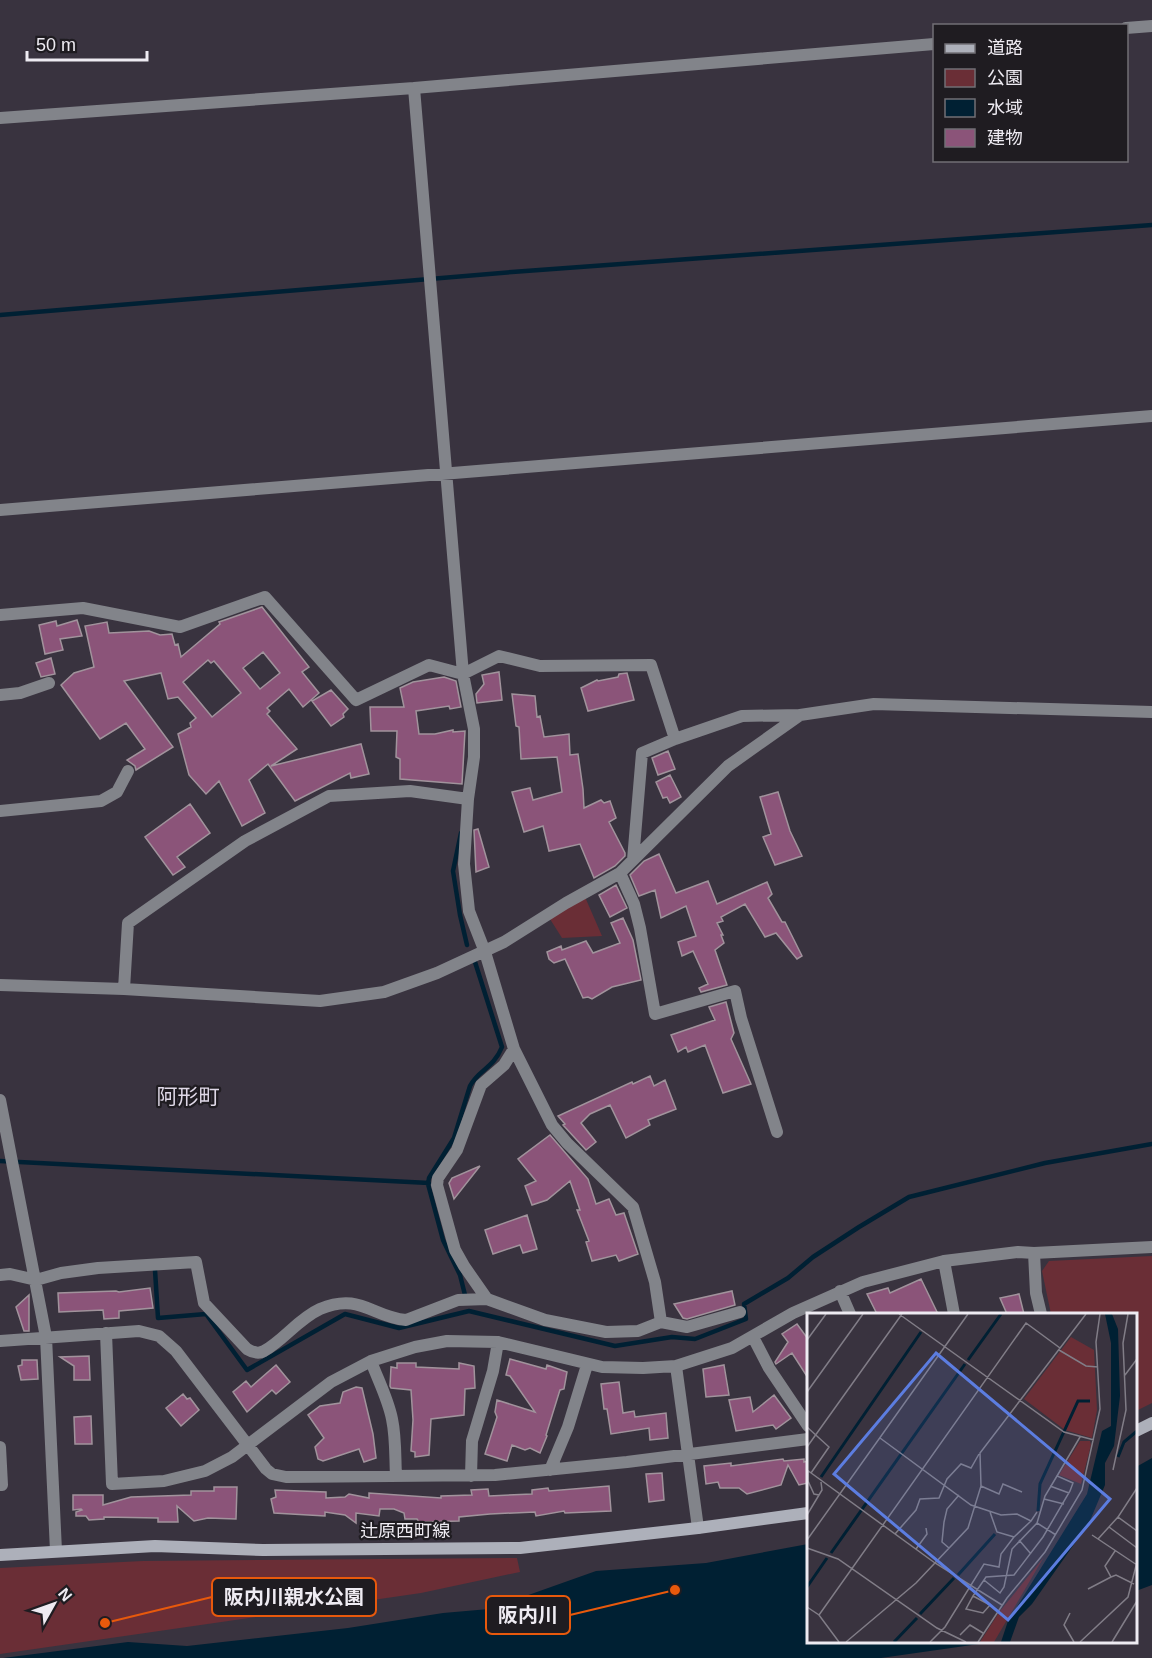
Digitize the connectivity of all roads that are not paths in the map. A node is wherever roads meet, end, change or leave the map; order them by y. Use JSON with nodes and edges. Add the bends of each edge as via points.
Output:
{"nodes":[{"id":1,"x":1152,"y":26,"type":"edge"},
{"id":2,"x":1128,"y":28,"type":"edge"},
{"id":3,"x":933,"y":44,"type":"edge"},
{"id":4,"x":414,"y":88,"type":"junction"},
{"id":5,"x":0,"y":118,"type":"edge"},
{"id":6,"x":1152,"y":416,"type":"edge"},
{"id":7,"x":445,"y":473,"type":"junction"},
{"id":8,"x":0,"y":510,"type":"edge"},
{"id":9,"x":0,"y":615,"type":"edge"},
{"id":10,"x":463,"y":674,"type":"junction"},
{"id":11,"x":49,"y":682,"type":"dead end"},
{"id":12,"x":0,"y":695,"type":"edge"},
{"id":13,"x":1152,"y":712,"type":"edge"},
{"id":14,"x":800,"y":715,"type":"junction"},
{"id":15,"x":675,"y":739,"type":"junction"},
{"id":16,"x":128,"y":771,"type":"dead end"},
{"id":17,"x":468,"y":799,"type":"junction"},
{"id":18,"x":0,"y":811,"type":"edge"},
{"id":19,"x":633,"y":860,"type":"junction"},
{"id":20,"x":620,"y":873,"type":"junction"},
{"id":21,"x":484,"y":952,"type":"junction"},
{"id":22,"x":0,"y":985,"type":"edge"},
{"id":23,"x":124,"y":989,"type":"junction"},
{"id":24,"x":514,"y":1049,"type":"junction"},
{"id":25,"x":0,"y":1100,"type":"edge"},
{"id":26,"x":777,"y":1132,"type":"dead end"},
{"id":27,"x":1152,"y":1247,"type":"edge"},
{"id":28,"x":1034,"y":1253,"type":"junction"},
{"id":29,"x":944,"y":1261,"type":"junction"},
{"id":30,"x":0,"y":1275,"type":"edge"},
{"id":31,"x":36,"y":1280,"type":"junction"},
{"id":32,"x":840,"y":1291,"type":"junction"},
{"id":33,"x":481,"y":1299,"type":"junction"},
{"id":34,"x":740,"y":1312,"type":"dead end"},
{"id":35,"x":850,"y":1313,"type":"edge"},
{"id":36,"x":954,"y":1313,"type":"edge"},
{"id":37,"x":1041,"y":1313,"type":"edge"},
{"id":38,"x":661,"y":1322,"type":"junction"},
{"id":39,"x":106,"y":1333,"type":"junction"},
{"id":40,"x":46,"y":1337,"type":"junction"},
{"id":41,"x":753,"y":1337,"type":"junction"},
{"id":42,"x":0,"y":1341,"type":"edge"},
{"id":43,"x":498,"y":1342,"type":"junction"},
{"id":44,"x":371,"y":1361,"type":"junction"},
{"id":45,"x":587,"y":1365,"type":"junction"},
{"id":46,"x":676,"y":1366,"type":"junction"},
{"id":47,"x":1152,"y":1423,"type":"edge"},
{"id":48,"x":807,"y":1425,"type":"edge"},
{"id":49,"x":1137,"y":1430,"type":"edge"},
{"id":50,"x":807,"y":1439,"type":"edge"},
{"id":51,"x":248,"y":1445,"type":"junction"},
{"id":52,"x":0,"y":1447,"type":"edge"},
{"id":53,"x":688,"y":1454,"type":"junction"},
{"id":54,"x":550,"y":1470,"type":"junction"},
{"id":55,"x":396,"y":1476,"type":"junction"},
{"id":56,"x":471,"y":1476,"type":"junction"},
{"id":57,"x":0,"y":1485,"type":"edge"},
{"id":58,"x":807,"y":1512,"type":"edge"},
{"id":59,"x":698,"y":1528,"type":"junction"},
{"id":60,"x":56,"y":1551,"type":"junction"},
{"id":61,"x":0,"y":1555,"type":"edge"}],
"edges":[{"from":1,"to":2,"type":"street"},
{"from":3,"to":4,"type":"street"},
{"from":4,"to":5,"type":"street"},
{"from":4,"to":7,"type":"street"},
{"from":6,"to":7,"type":"street"},
{"from":7,"to":8,"type":"street"},
{"from":7,"to":10,"type":"street"},
{"from":9,"to":10,"type":"street","via":[[83,608],[180,627],[265,597],[356,700],[429,665]]},
{"from":10,"to":15,"type":"street","via":[[499,656],[540,666],[651,665]]},
{"from":10,"to":17,"type":"street","via":[[474,729]]},
{"from":11,"to":12,"type":"street","via":[[20,693]]},
{"from":13,"to":14,"type":"street","via":[[874,704]]},
{"from":14,"to":15,"type":"street","via":[[742,716]]},
{"from":14,"to":19,"type":"street","via":[[728,766]]},
{"from":15,"to":19,"type":"street","via":[[642,753]]},
{"from":16,"to":18,"type":"street","via":[[117,792],[100,801]]},
{"from":17,"to":21,"type":"street","via":[[464,864],[469,911]]},
{"from":17,"to":23,"type":"street","via":[[410,791],[329,796],[244,841],[128,923]]},
{"from":19,"to":20,"type":"street"},
{"from":20,"to":21,"type":"street"},
{"from":20,"to":26,"type":"street","via":[[640,928],[655,1014],[735,992]]},
{"from":21,"to":23,"type":"street","via":[[384,992],[320,1001]]},
{"from":21,"to":24,"type":"street"},
{"from":22,"to":23,"type":"street"},
{"from":24,"to":33,"type":"street","via":[[504,1065],[480,1084],[457,1150],[437,1185],[455,1250]]},
{"from":24,"to":38,"type":"street","via":[[552,1125],[633,1207],[655,1282]]},
{"from":25,"to":31,"type":"street"},
{"from":27,"to":28,"type":"street"},
{"from":28,"to":29,"type":"street"},
{"from":28,"to":37,"type":"street"},
{"from":29,"to":32,"type":"street","via":[[863,1281]]},
{"from":29,"to":36,"type":"street"},
{"from":30,"to":31,"type":"street"},
{"from":31,"to":33,"type":"street","via":[[98,1268],[196,1262],[204,1304],[252,1352],[263,1352],[308,1316],[333,1305],[362,1305],[406,1320],[458,1300]]},
{"from":31,"to":40,"type":"street"},
{"from":32,"to":35,"type":"street"},
{"from":32,"to":41,"type":"street"},
{"from":33,"to":38,"type":"street","via":[[545,1320],[606,1332],[638,1331]]},
{"from":34,"to":38,"type":"street","via":[[687,1327]]},
{"from":39,"to":40,"type":"street"},
{"from":39,"to":51,"type":"street","via":[[139,1331],[159,1336],[176,1351]]},
{"from":39,"to":51,"type":"street","via":[[112,1484],[182,1478],[205,1471]]},
{"from":40,"to":42,"type":"street"},
{"from":40,"to":60,"type":"street"},
{"from":41,"to":46,"type":"street","via":[[716,1355]]},
{"from":41,"to":48,"type":"street"},
{"from":43,"to":44,"type":"street","via":[[447,1341]]},
{"from":43,"to":45,"type":"street"},
{"from":43,"to":56,"type":"street","via":[[472,1441]]},
{"from":44,"to":51,"type":"street","via":[[331,1383]]},
{"from":44,"to":55,"type":"street","via":[[392,1420]]},
{"from":45,"to":46,"type":"street"},
{"from":45,"to":54,"type":"street"},
{"from":46,"to":53,"type":"street"},
{"from":47,"to":49,"type":"main road"},
{"from":50,"to":53,"type":"street"},
{"from":51,"to":55,"type":"street","via":[[266,1469],[279,1476]]},
{"from":52,"to":57,"type":"street"},
{"from":53,"to":54,"type":"street"},
{"from":53,"to":59,"type":"street"},
{"from":54,"to":56,"type":"street"},
{"from":55,"to":56,"type":"street"},
{"from":58,"to":59,"type":"main road","name":"辻原西町線"},
{"from":59,"to":60,"type":"main road","name":"辻原西町線","via":[[520,1548],[263,1550],[155,1546]]},
{"from":60,"to":61,"type":"main road","name":"辻原西町線"}]}
